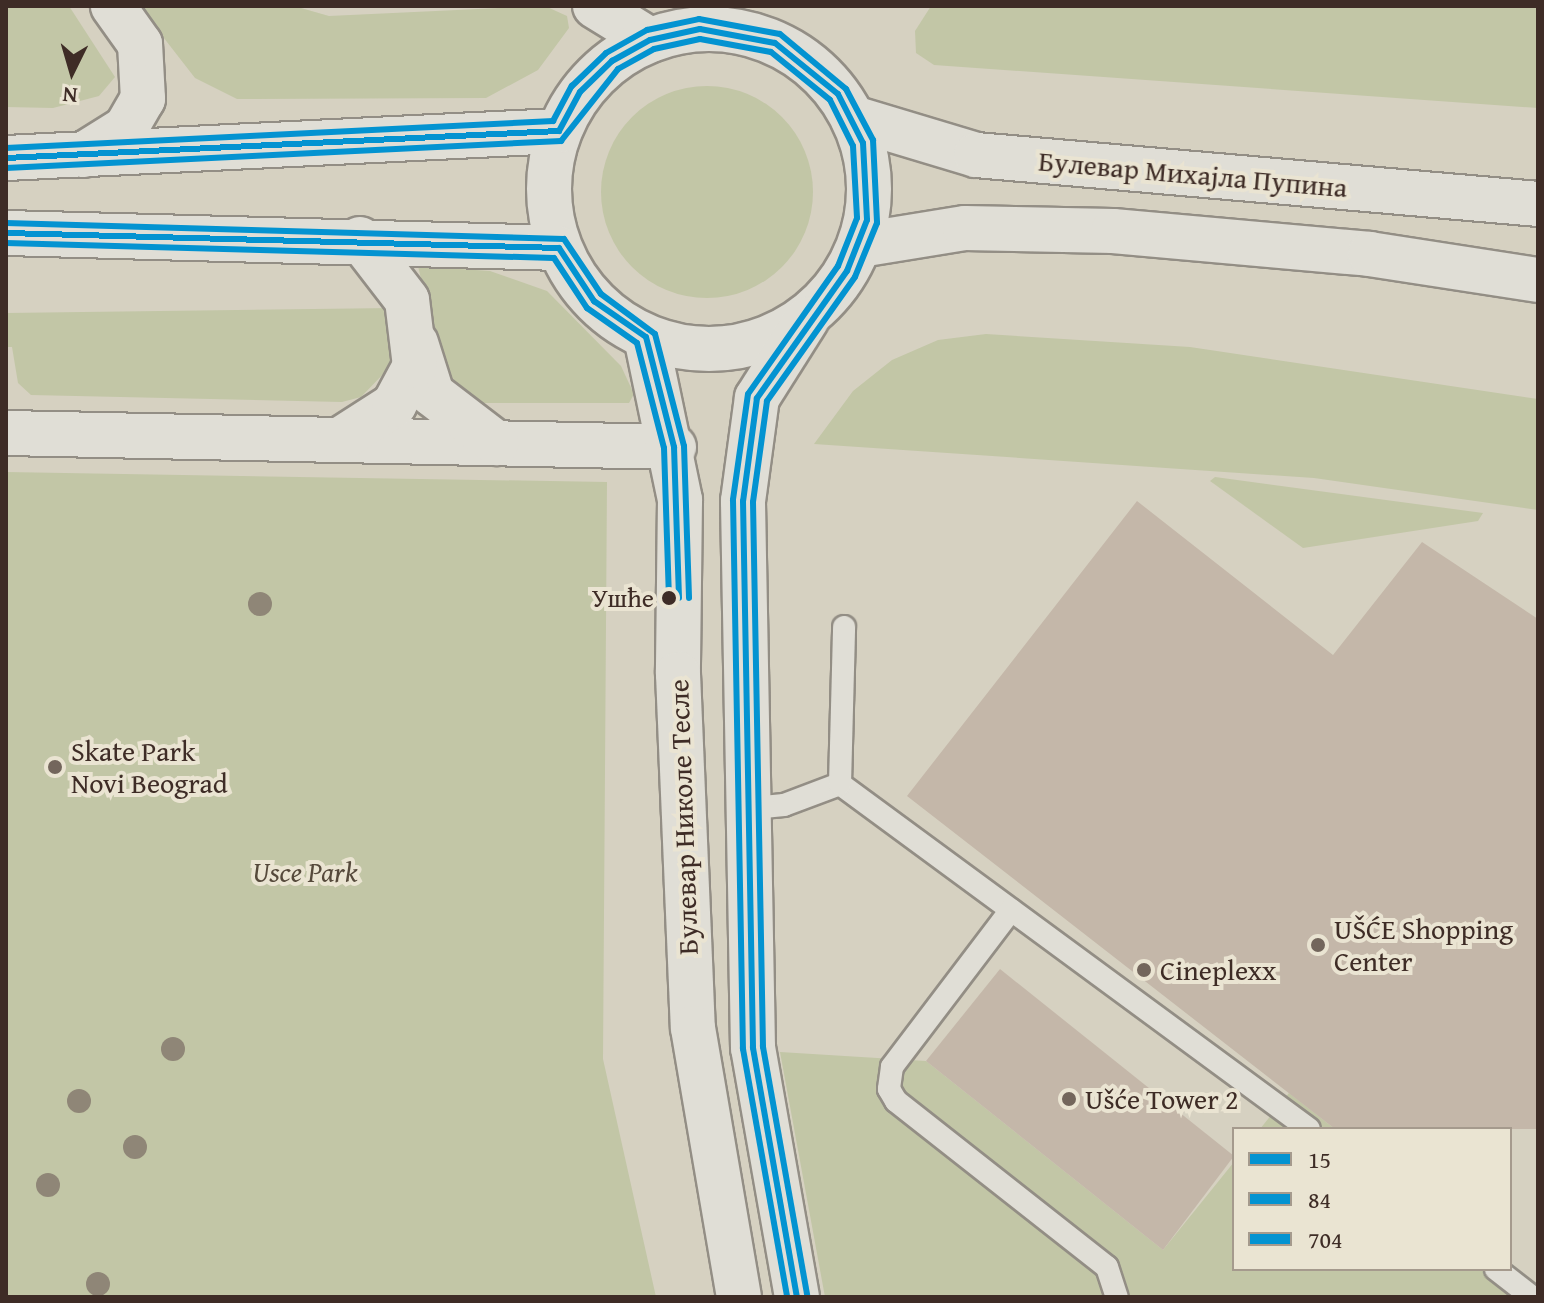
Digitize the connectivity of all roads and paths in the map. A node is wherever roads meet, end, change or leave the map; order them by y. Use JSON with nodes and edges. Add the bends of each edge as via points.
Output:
{"nodes":[{"id":1,"x":113,"y":6,"type":"edge"},
{"id":2,"x":595,"y":6,"type":"edge"},
{"id":3,"x":650,"y":40,"type":"junction"},
{"id":4,"x":853,"y":118,"type":"junction"},
{"id":5,"x":559,"y":131,"type":"junction"},
{"id":6,"x":83,"y":155,"type":"junction"},
{"id":7,"x":6,"y":158,"type":"edge"},
{"id":8,"x":1538,"y":204,"type":"edge"},
{"id":9,"x":6,"y":233,"type":"edge"},
{"id":10,"x":360,"y":239,"type":"junction"},
{"id":11,"x":860,"y":245,"type":"junction"},
{"id":12,"x":559,"y":248,"type":"junction"},
{"id":13,"x":1538,"y":280,"type":"edge"},
{"id":14,"x":810,"y":314,"type":"junction"},
{"id":15,"x":646,"y":337,"type":"junction"},
{"id":16,"x":416,"y":343,"type":"junction"},
{"id":17,"x":6,"y":433,"type":"edge"},
{"id":18,"x":341,"y":439,"type":"junction"},
{"id":19,"x":496,"y":443,"type":"junction"},
{"id":20,"x":674,"y":447,"type":"junction"},
{"id":21,"x":844,"y":627,"type":"dead end"},
{"id":22,"x":840,"y":784,"type":"junction"},
{"id":23,"x":743,"y":809,"type":"junction"},
{"id":24,"x":1011,"y":910,"type":"junction"},
{"id":25,"x":1306,"y":1127,"type":"edge"},
{"id":26,"x":1499,"y":1271,"type":"edge"},
{"id":27,"x":739,"y":1297,"type":"edge"},
{"id":28,"x":797,"y":1297,"type":"edge"},
{"id":29,"x":1117,"y":1297,"type":"edge"},
{"id":30,"x":1532,"y":1297,"type":"edge"}],
"edges":[{"from":1,"to":6,"type":"main road","via":[[140,44],[143,99],[126,128]]},
{"from":2,"to":3,"type":"main road"},
{"from":3,"to":4,"type":"main road","via":[[725,29],[775,43],[820,73]]},
{"from":3,"to":5,"type":"main road","via":[[595,76]]},
{"from":4,"to":8,"type":"main road","name":"Булевар Михајла Пупина","via":[[976,155]]},
{"from":4,"to":11,"type":"main road","via":[[870,194]]},
{"from":5,"to":6,"type":"main road"},
{"from":5,"to":12,"type":"main road","via":[[548,190]]},
{"from":6,"to":7,"type":"main road"},
{"from":9,"to":10,"type":"main road"},
{"from":10,"to":12,"type":"main road"},
{"from":10,"to":16,"type":"main road","via":[[397,279]]},
{"from":11,"to":13,"type":"main road","via":[[965,228],[1166,234]]},
{"from":11,"to":14,"type":"main road"},
{"from":12,"to":15,"type":"main road","via":[[594,301]]},
{"from":14,"to":15,"type":"main road","via":[[731,348]]},
{"from":14,"to":23,"type":"main road","name":"Булевар Николе Тесле","via":[[757,398],[749,441]]},
{"from":15,"to":20,"type":"main road","name":"Булевар Николе Тесле"},
{"from":16,"to":18,"type":"main road","via":[[415,366],[394,405]]},
{"from":16,"to":19,"type":"main road","via":[[432,394]]},
{"from":17,"to":18,"type":"main road"},
{"from":18,"to":19,"type":"main road"},
{"from":19,"to":20,"type":"main road"},
{"from":20,"to":27,"type":"main road","name":"Булевар Николе Тесле","via":[[690,983],[707,1129]]},
{"from":21,"to":22,"type":"lane"},
{"from":22,"to":23,"type":"lane","via":[[784,805]]},
{"from":22,"to":24,"type":"lane"},
{"from":23,"to":28,"type":"main road","name":"Булевар Николе Тесле","via":[[753,1048]]},
{"from":24,"to":25,"type":"lane"},
{"from":24,"to":29,"type":"lane","via":[[892,1067],[889,1089],[1107,1267]]},
{"from":26,"to":30,"type":"lane"}]}
